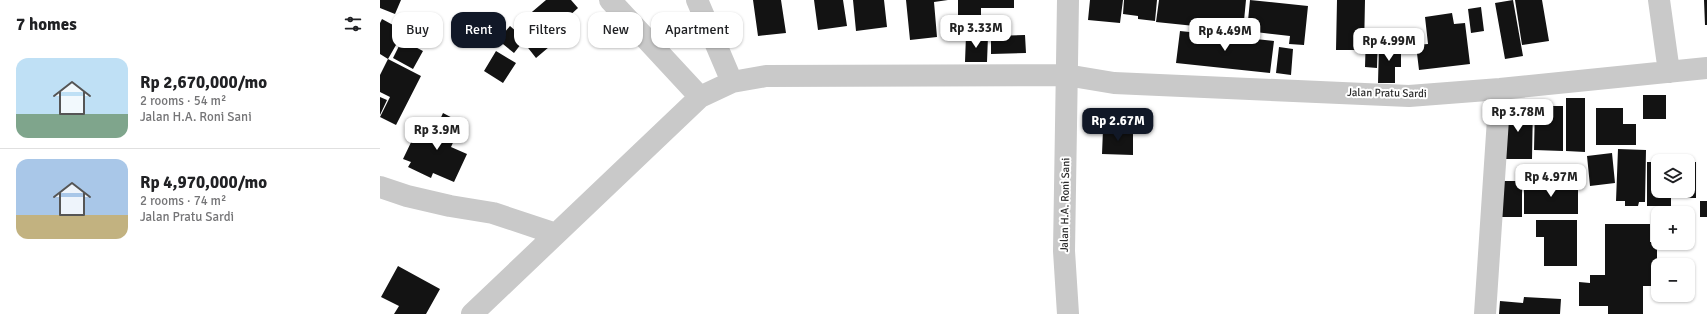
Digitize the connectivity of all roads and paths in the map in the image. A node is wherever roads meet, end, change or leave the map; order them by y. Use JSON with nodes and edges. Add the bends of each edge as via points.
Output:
{"nodes":[{"id":1,"x":610,"y":0,"type":"edge"},
{"id":2,"x":697,"y":0,"type":"edge"},
{"id":3,"x":1068,"y":0,"type":"edge"},
{"id":4,"x":1659,"y":0,"type":"edge"},
{"id":5,"x":1707,"y":68,"type":"edge"},
{"id":6,"x":1669,"y":72,"type":"junction"},
{"id":7,"x":1066,"y":75,"type":"junction"},
{"id":8,"x":732,"y":82,"type":"junction"},
{"id":9,"x":1500,"y":89,"type":"junction"},
{"id":10,"x":700,"y":97,"type":"junction"},
{"id":11,"x":380,"y":187,"type":"edge"},
{"id":12,"x":556,"y":234,"type":"junction"},
{"id":13,"x":472,"y":314,"type":"edge"},
{"id":14,"x":1068,"y":314,"type":"edge"},
{"id":15,"x":1485,"y":314,"type":"edge"}],
"edges":[{"from":1,"to":10,"type":"street"},
{"from":2,"to":8,"type":"street"},
{"from":3,"to":7,"type":"street","name":"Jalan H.A. Roni Sani"},
{"from":4,"to":6,"type":"street"},
{"from":5,"to":6,"type":"street","name":"Jalan Pratu Sardi"},
{"from":6,"to":9,"type":"street","name":"Jalan Pratu Sardi"},
{"from":7,"to":8,"type":"street","name":"Jalan Pratu Sardi","via":[[766,76]]},
{"from":7,"to":9,"type":"street","name":"Jalan Pratu Sardi","via":[[1114,83],[1409,96]]},
{"from":7,"to":14,"type":"street","name":"Jalan H.A. Roni Sani","via":[[1064,251]]},
{"from":8,"to":10,"type":"street","name":"Jalan Pratu Sardi"},
{"from":9,"to":15,"type":"street"},
{"from":10,"to":12,"type":"street","name":"Jalan Pratu Sardi"},
{"from":11,"to":12,"type":"street","via":[[442,205],[493,213]]},
{"from":12,"to":13,"type":"street","name":"Jalan Pratu Sardi"}]}
